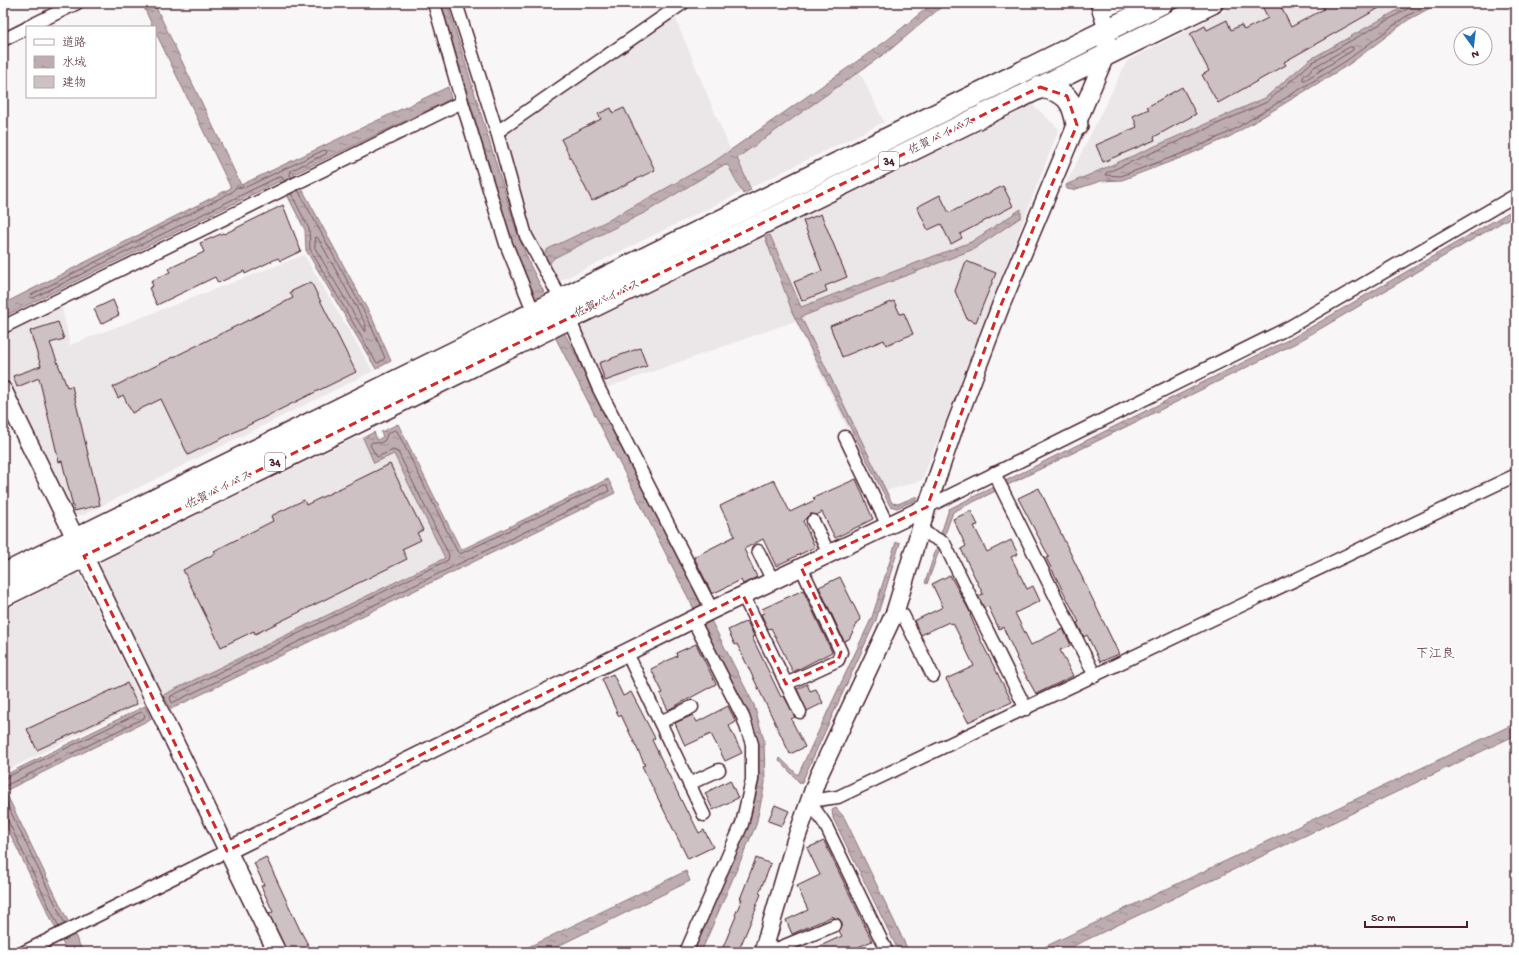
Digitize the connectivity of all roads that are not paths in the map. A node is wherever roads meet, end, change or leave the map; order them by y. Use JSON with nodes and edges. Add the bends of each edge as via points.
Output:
{"nodes":[{"id":1,"x":77,"y":3,"type":"edge"},
{"id":2,"x":434,"y":3,"type":"edge"},
{"id":3,"x":456,"y":3,"type":"edge"},
{"id":4,"x":683,"y":3,"type":"edge"},
{"id":5,"x":1124,"y":3,"type":"edge"},
{"id":6,"x":1162,"y":3,"type":"edge"},
{"id":7,"x":1212,"y":3,"type":"edge"},
{"id":8,"x":1103,"y":15,"type":"edge"},
{"id":9,"x":30,"y":26,"type":"edge"},
{"id":10,"x":26,"y":28,"type":"edge"},
{"id":11,"x":3,"y":40,"type":"edge"},
{"id":12,"x":1106,"y":54,"type":"junction"},
{"id":13,"x":1040,"y":87,"type":"junction"},
{"id":14,"x":462,"y":102,"type":"junction"},
{"id":15,"x":1077,"y":125,"type":"junction"},
{"id":16,"x":497,"y":132,"type":"junction"},
{"id":17,"x":1516,"y":195,"type":"edge"},
{"id":18,"x":563,"y":309,"type":"junction"},
{"id":19,"x":539,"y":317,"type":"junction"},
{"id":20,"x":3,"y":327,"type":"edge"},
{"id":21,"x":3,"y":390,"type":"edge"},
{"id":22,"x":845,"y":437,"type":"dead end"},
{"id":23,"x":994,"y":473,"type":"junction"},
{"id":24,"x":1516,"y":475,"type":"edge"},
{"id":25,"x":927,"y":507,"type":"junction"},
{"id":26,"x":814,"y":522,"type":"dead end"},
{"id":27,"x":888,"y":526,"type":"junction"},
{"id":28,"x":926,"y":534,"type":"junction"},
{"id":29,"x":80,"y":547,"type":"junction"},
{"id":30,"x":758,"y":550,"type":"dead end"},
{"id":31,"x":829,"y":554,"type":"junction"},
{"id":32,"x":801,"y":568,"type":"junction"},
{"id":33,"x":3,"y":574,"type":"edge"},
{"id":34,"x":773,"y":581,"type":"junction"},
{"id":35,"x":743,"y":595,"type":"junction"},
{"id":36,"x":3,"y":596,"type":"edge"},
{"id":37,"x":712,"y":610,"type":"junction"},
{"id":38,"x":895,"y":612,"type":"junction"},
{"id":39,"x":693,"y":620,"type":"junction"},
{"id":40,"x":627,"y":653,"type":"junction"},
{"id":41,"x":933,"y":676,"type":"dead end"},
{"id":42,"x":1095,"y":676,"type":"junction"},
{"id":43,"x":786,"y":684,"type":"junction"},
{"id":44,"x":692,"y":707,"type":"dead end"},
{"id":45,"x":1026,"y":709,"type":"junction"},
{"id":46,"x":800,"y":712,"type":"dead end"},
{"id":47,"x":660,"y":722,"type":"junction"},
{"id":48,"x":719,"y":770,"type":"dead end"},
{"id":49,"x":689,"y":784,"type":"junction"},
{"id":50,"x":809,"y":801,"type":"junction"},
{"id":51,"x":704,"y":815,"type":"dead end"},
{"id":52,"x":227,"y":851,"type":"junction"},
{"id":53,"x":835,"y":925,"type":"dead end"},
{"id":54,"x":764,"y":948,"type":"edge"},
{"id":55,"x":24,"y":952,"type":"edge"},
{"id":56,"x":277,"y":952,"type":"edge"},
{"id":57,"x":686,"y":952,"type":"edge"},
{"id":58,"x":887,"y":952,"type":"edge"}],
"edges":[{"from":1,"to":9,"type":"street"},
{"from":2,"to":14,"type":"street"},
{"from":3,"to":16,"type":"street"},
{"from":4,"to":16,"type":"street"},
{"from":5,"to":8,"type":"street"},
{"from":6,"to":8,"type":"highway","name":"佐賀バイパス","number":"34"},
{"from":7,"to":12,"type":"highway","name":"佐賀バイパス","number":"34"},
{"from":8,"to":12,"type":"street"},
{"from":8,"to":18,"type":"highway","name":"佐賀バイパス","number":"34"},
{"from":10,"to":11,"type":"street"},
{"from":12,"to":13,"type":"highway","name":"佐賀バイパス","number":"34"},
{"from":12,"to":15,"type":"street"},
{"from":13,"to":15,"type":"highway","via":[[1053,89],[1067,96],[1075,111]]},
{"from":13,"to":18,"type":"highway","name":"佐賀バイパス","number":"34"},
{"from":14,"to":19,"type":"street","via":[[506,244]]},
{"from":14,"to":20,"type":"street"},
{"from":15,"to":25,"type":"street","via":[[1001,305]]},
{"from":16,"to":18,"type":"street","via":[[526,236]]},
{"from":17,"to":23,"type":"street","via":[[1288,328]]},
{"from":18,"to":19,"type":"highway","name":"佐賀バイパス","number":"34"},
{"from":18,"to":37,"type":"street","via":[[598,387]]},
{"from":19,"to":29,"type":"highway","name":"佐賀バイパス","number":"34"},
{"from":21,"to":29,"type":"street"},
{"from":22,"to":27,"type":"street"},
{"from":23,"to":25,"type":"street"},
{"from":23,"to":42,"type":"street"},
{"from":24,"to":42,"type":"street"},
{"from":25,"to":27,"type":"street"},
{"from":25,"to":28,"type":"street"},
{"from":26,"to":31,"type":"street"},
{"from":27,"to":31,"type":"street"},
{"from":28,"to":38,"type":"street"},
{"from":28,"to":45,"type":"street","via":[[944,543]]},
{"from":29,"to":33,"type":"highway","name":"佐賀バイパス","number":"34"},
{"from":29,"to":36,"type":"highway","name":"佐賀バイパス","number":"34"},
{"from":29,"to":52,"type":"street"},
{"from":30,"to":34,"type":"street"},
{"from":31,"to":32,"type":"street"},
{"from":32,"to":34,"type":"street"},
{"from":32,"to":43,"type":"street","via":[[842,652],[838,660]]},
{"from":34,"to":35,"type":"street"},
{"from":35,"to":37,"type":"street"},
{"from":35,"to":43,"type":"street"},
{"from":37,"to":39,"type":"street"},
{"from":38,"to":41,"type":"street","via":[[903,615]]},
{"from":38,"to":50,"type":"street"},
{"from":39,"to":40,"type":"street"},
{"from":39,"to":57,"type":"street","via":[[745,724],[752,744],[752,780],[742,824]]},
{"from":40,"to":47,"type":"street"},
{"from":40,"to":52,"type":"street"},
{"from":42,"to":45,"type":"street"},
{"from":43,"to":46,"type":"street"},
{"from":44,"to":47,"type":"street"},
{"from":45,"to":50,"type":"street","via":[[838,797]]},
{"from":47,"to":49,"type":"street"},
{"from":48,"to":49,"type":"street"},
{"from":49,"to":51,"type":"street"},
{"from":50,"to":54,"type":"street"},
{"from":50,"to":58,"type":"street","via":[[825,824]]},
{"from":52,"to":55,"type":"street"},
{"from":52,"to":56,"type":"street"},
{"from":53,"to":54,"type":"street","via":[[777,949]]}]}
